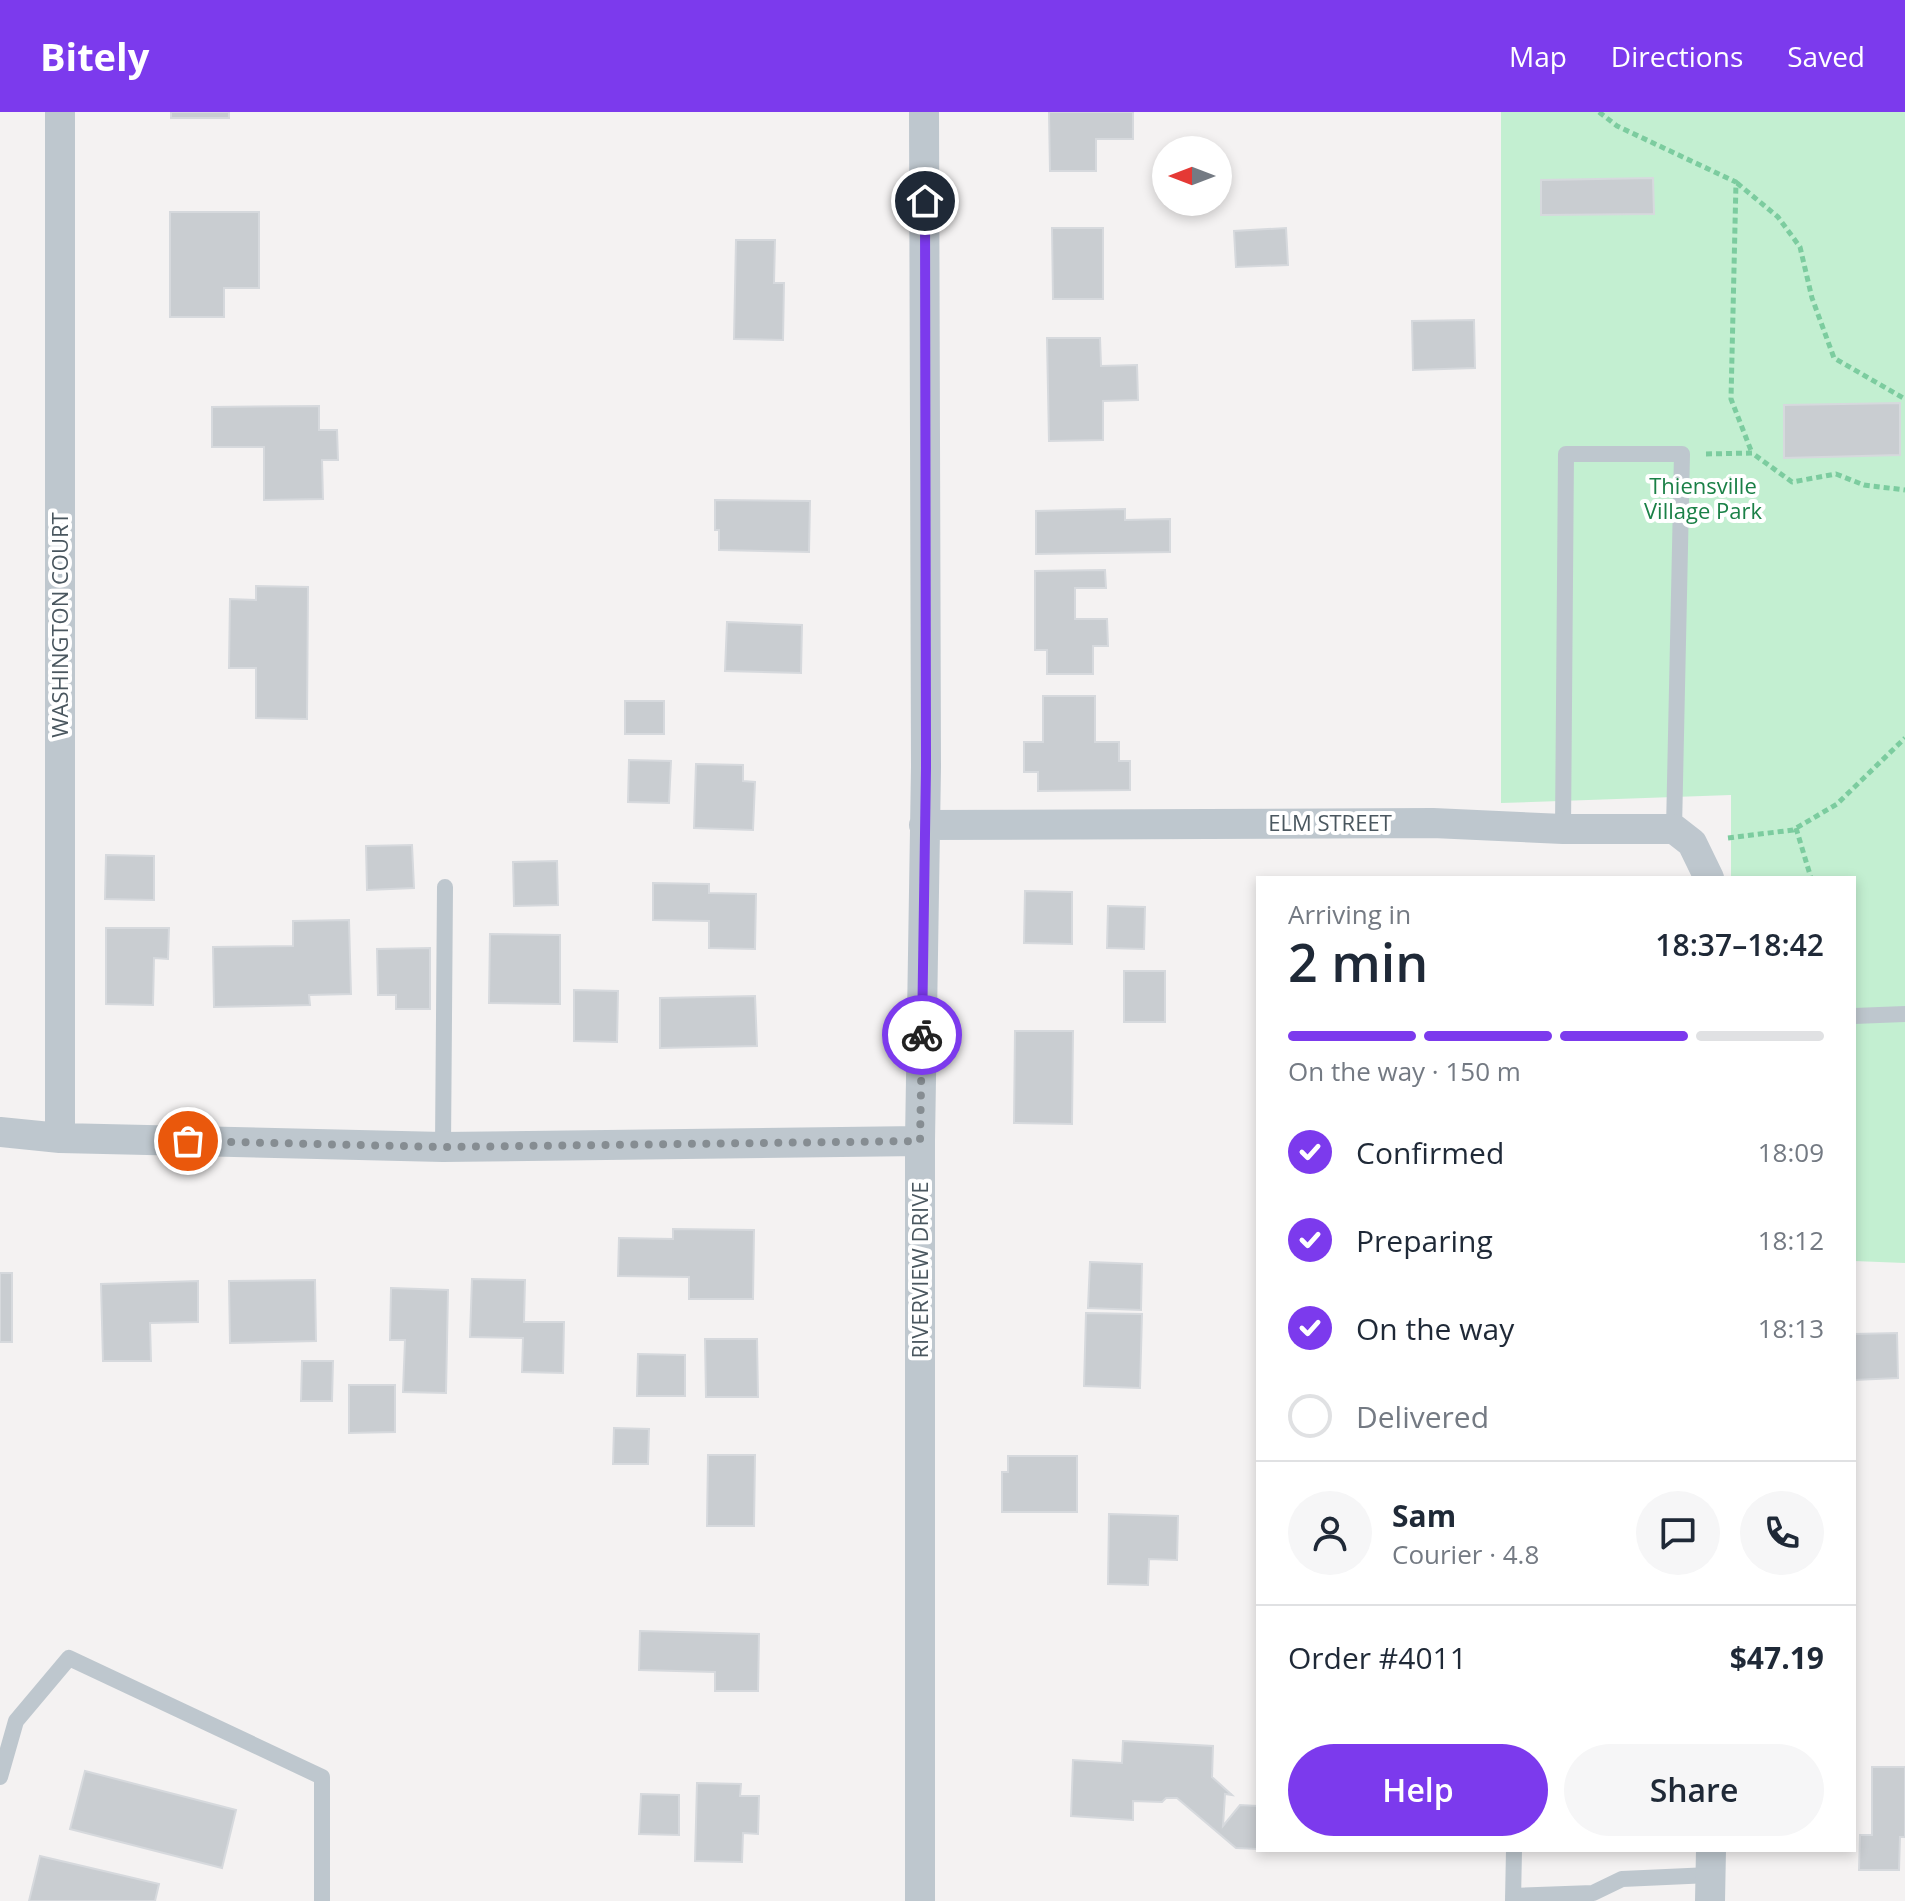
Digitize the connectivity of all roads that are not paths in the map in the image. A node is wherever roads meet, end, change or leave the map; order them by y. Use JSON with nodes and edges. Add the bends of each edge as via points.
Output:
{"nodes":[{"id":1,"x":60,"y":112,"type":"edge"},
{"id":2,"x":924,"y":112,"type":"edge"},
{"id":3,"x":924,"y":825,"type":"junction"},
{"id":4,"x":1563,"y":829,"type":"junction"},
{"id":5,"x":1683,"y":836,"type":"junction"},
{"id":6,"x":1708,"y":876,"type":"edge"},
{"id":7,"x":445,"y":887,"type":"dead end"},
{"id":8,"x":1905,"y":1014,"type":"edge"},
{"id":9,"x":1856,"y":1016,"type":"edge"},
{"id":10,"x":0,"y":1132,"type":"edge"},
{"id":11,"x":60,"y":1138,"type":"junction"},
{"id":12,"x":920,"y":1141,"type":"junction"},
{"id":13,"x":443,"y":1147,"type":"junction"},
{"id":14,"x":0,"y":1777,"type":"edge"},
{"id":15,"x":1514,"y":1852,"type":"edge"},
{"id":16,"x":1710,"y":1875,"type":"edge"},
{"id":17,"x":1601,"y":1897,"type":"edge"},
{"id":18,"x":1513,"y":1898,"type":"edge"},
{"id":19,"x":322,"y":1901,"type":"edge"},
{"id":20,"x":920,"y":1901,"type":"edge"}],
"edges":[{"from":1,"to":11,"type":"street","name":"WASHINGTON COURT"},
{"from":2,"to":3,"type":"street","name":"RIVERVIEW DRIVE"},
{"from":3,"to":4,"type":"street","name":"ELM STREET","via":[[1433,823]]},
{"from":3,"to":12,"type":"street","name":"RIVERVIEW DRIVE"},
{"from":4,"to":5,"type":"street","name":"ELM STREET"},
{"from":4,"to":5,"type":"lane","via":[[1566,454],[1682,454]]},
{"from":5,"to":6,"type":"street"},
{"from":7,"to":13,"type":"lane"},
{"from":8,"to":9,"type":"lane"},
{"from":10,"to":11,"type":"street"},
{"from":11,"to":13,"type":"street"},
{"from":12,"to":13,"type":"street"},
{"from":12,"to":20,"type":"street","name":"RIVERVIEW DRIVE"},
{"from":14,"to":19,"type":"lane","via":[[16,1721],[69,1658],[322,1777]]},
{"from":15,"to":18,"type":"lane"},
{"from":16,"to":17,"type":"lane","via":[[1622,1879]]},
{"from":17,"to":18,"type":"lane"}]}
